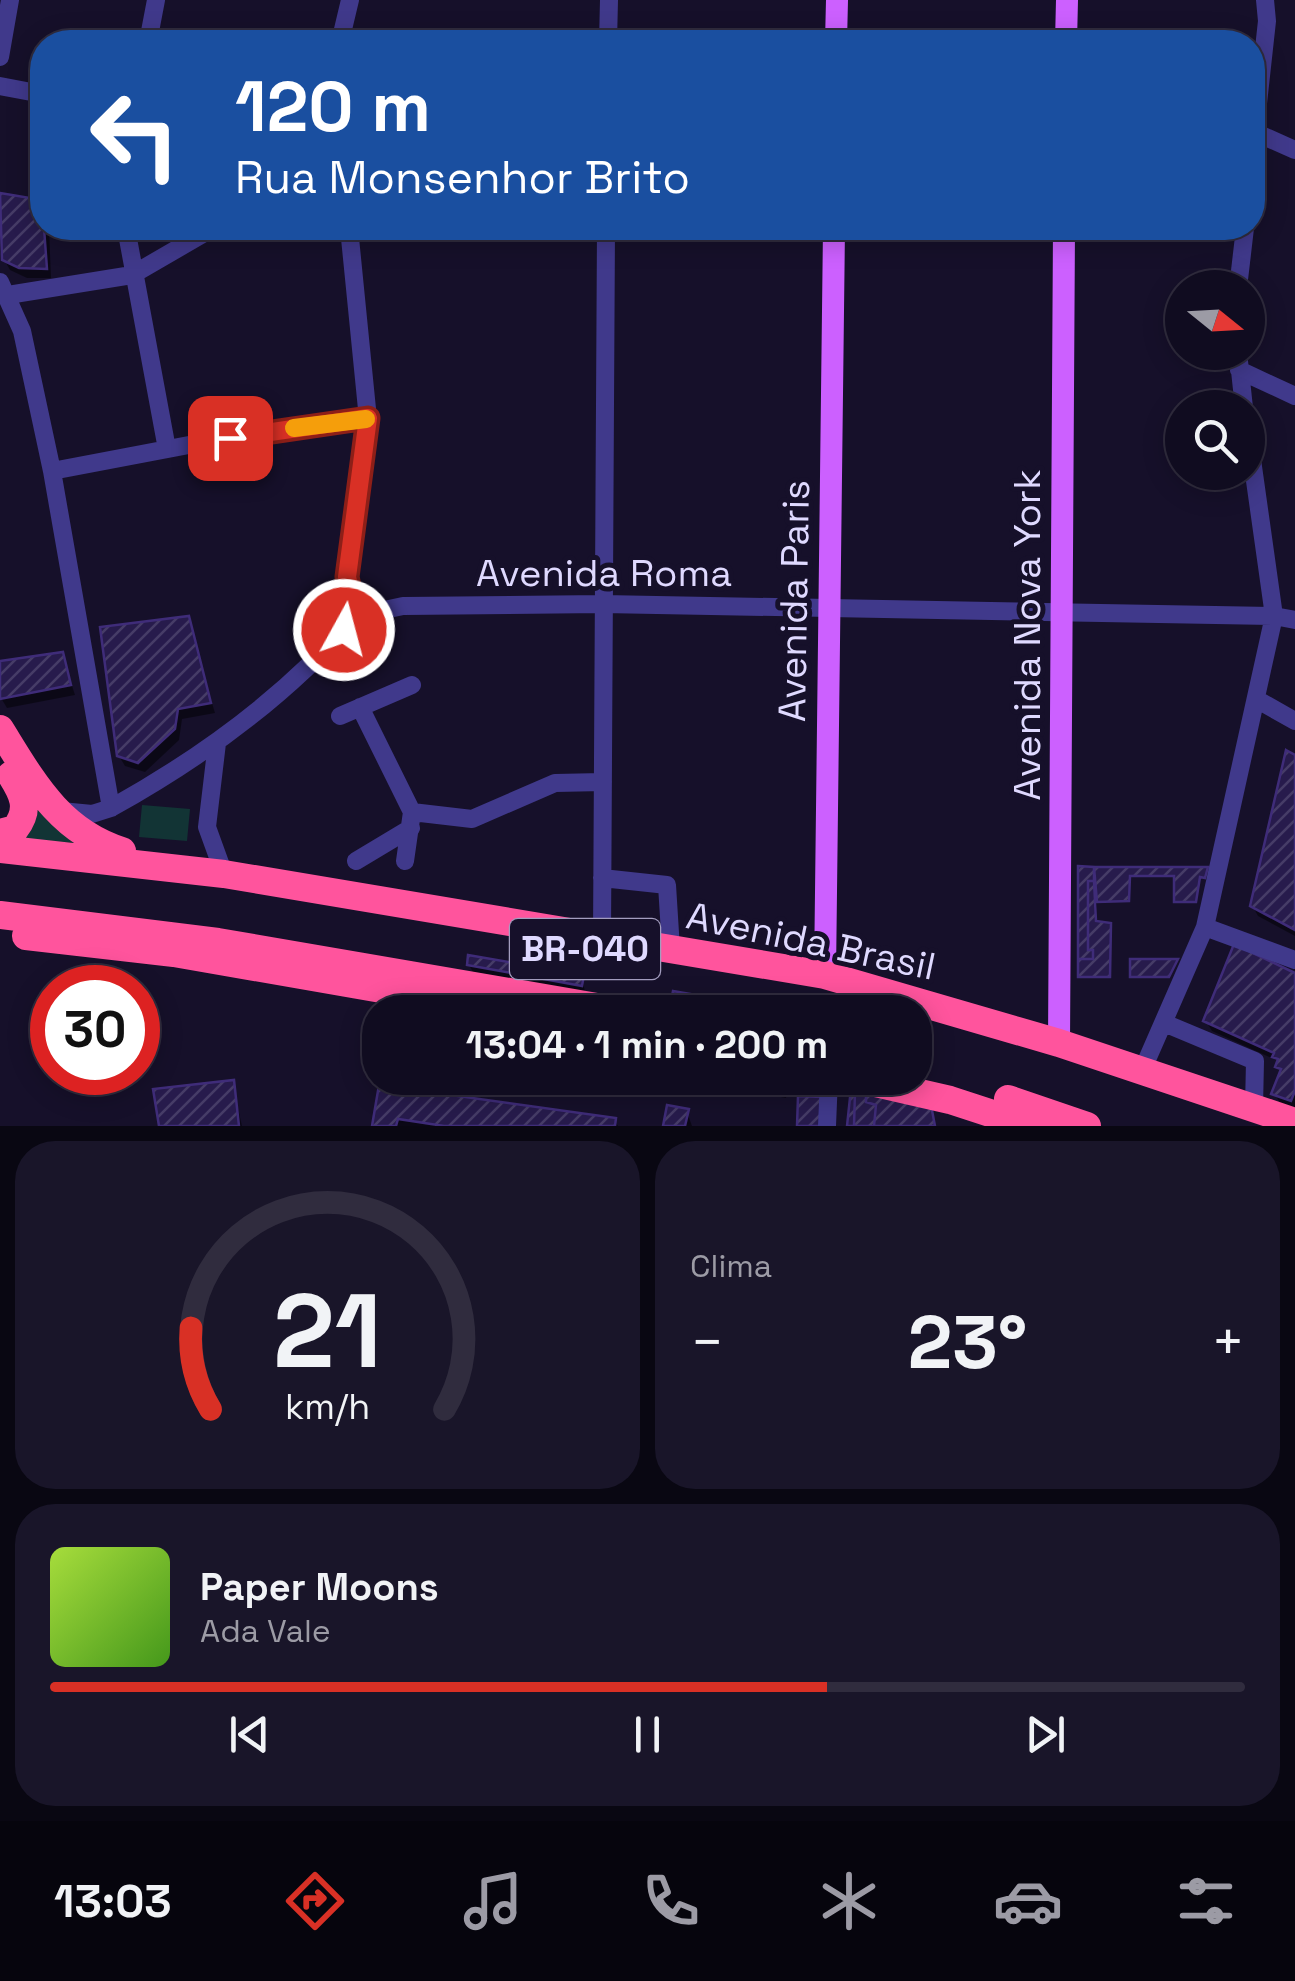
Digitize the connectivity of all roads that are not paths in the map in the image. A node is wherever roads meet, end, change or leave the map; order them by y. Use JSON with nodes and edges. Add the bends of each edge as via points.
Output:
{"nodes":[{"id":1,"x":10,"y":0,"type":"edge"},
{"id":2,"x":156,"y":0,"type":"edge"},
{"id":3,"x":350,"y":0,"type":"edge"},
{"id":4,"x":608,"y":0,"type":"edge"},
{"id":5,"x":837,"y":0,"type":"edge"},
{"id":6,"x":1067,"y":0,"type":"edge"},
{"id":7,"x":1265,"y":0,"type":"edge"},
{"id":8,"x":150,"y":30,"type":"edge"},
{"id":9,"x":343,"y":30,"type":"edge"},
{"id":10,"x":608,"y":30,"type":"edge"},
{"id":11,"x":836,"y":30,"type":"edge"},
{"id":12,"x":1066,"y":30,"type":"edge"},
{"id":13,"x":1265,"y":38,"type":"edge"},
{"id":14,"x":0,"y":57,"type":"edge"},
{"id":15,"x":0,"y":86,"type":"edge"},
{"id":16,"x":30,"y":92,"type":"edge"},
{"id":17,"x":1265,"y":136,"type":"edge"},
{"id":18,"x":1295,"y":150,"type":"edge"},
{"id":19,"x":128,"y":240,"type":"edge"},
{"id":20,"x":192,"y":240,"type":"edge"},
{"id":21,"x":350,"y":240,"type":"edge"},
{"id":22,"x":606,"y":240,"type":"edge"},
{"id":23,"x":834,"y":240,"type":"edge"},
{"id":24,"x":1064,"y":240,"type":"edge"},
{"id":25,"x":1244,"y":240,"type":"edge"},
{"id":26,"x":1240,"y":270,"type":"edge"},
{"id":27,"x":132,"y":275,"type":"junction"},
{"id":28,"x":4,"y":288,"type":"edge"},
{"id":29,"x":1253,"y":370,"type":"edge"},
{"id":30,"x":1295,"y":396,"type":"edge"},
{"id":31,"x":368,"y":418,"type":"junction"},
{"id":32,"x":167,"y":449,"type":"junction"},
{"id":33,"x":52,"y":471,"type":"junction"},
{"id":34,"x":1261,"y":490,"type":"edge"},
{"id":35,"x":603,"y":604,"type":"junction"},
{"id":36,"x":829,"y":606,"type":"junction"},
{"id":37,"x":1062,"y":612,"type":"junction"},
{"id":38,"x":1288,"y":615,"type":"edge"},
{"id":39,"x":356,"y":616,"type":"junction"},
{"id":40,"x":412,"y":685,"type":"dead end"},
{"id":41,"x":1256,"y":699,"type":"junction"},
{"id":42,"x":360,"y":708,"type":"junction"},
{"id":43,"x":340,"y":716,"type":"dead end"},
{"id":44,"x":1295,"y":721,"type":"edge"},
{"id":45,"x":0,"y":729,"type":"edge"},
{"id":46,"x":217,"y":744,"type":"junction"},
{"id":47,"x":0,"y":756,"type":"edge"},
{"id":48,"x":602,"y":782,"type":"junction"},
{"id":49,"x":111,"y":808,"type":"junction"},
{"id":50,"x":54,"y":810,"type":"junction"},
{"id":51,"x":411,"y":820,"type":"junction"},
{"id":52,"x":0,"y":833,"type":"edge"},
{"id":53,"x":0,"y":849,"type":"edge"},
{"id":54,"x":356,"y":861,"type":"dead end"},
{"id":55,"x":405,"y":862,"type":"dead end"},
{"id":56,"x":0,"y":866,"type":"edge"},
{"id":57,"x":166,"y":866,"type":"junction"},
{"id":58,"x":224,"y":874,"type":"junction"},
{"id":59,"x":602,"y":878,"type":"junction"},
{"id":60,"x":0,"y":915,"type":"edge"},
{"id":61,"x":1204,"y":927,"type":"junction"},
{"id":62,"x":0,"y":934,"type":"edge"},
{"id":63,"x":602,"y":937,"type":"junction"},
{"id":64,"x":671,"y":949,"type":"junction"},
{"id":65,"x":1295,"y":960,"type":"edge"},
{"id":66,"x":825,"y":974,"type":"junction"},
{"id":67,"x":416,"y":995,"type":"edge"},
{"id":68,"x":527,"y":995,"type":"edge"},
{"id":69,"x":818,"y":995,"type":"edge"},
{"id":70,"x":932,"y":1022,"type":"edge"},
{"id":71,"x":1164,"y":1023,"type":"junction"},
{"id":72,"x":1059,"y":1043,"type":"junction"},
{"id":73,"x":1142,"y":1071,"type":"junction"},
{"id":74,"x":932,"y":1077,"type":"edge"},
{"id":75,"x":829,"y":1095,"type":"edge"},
{"id":76,"x":928,"y":1095,"type":"edge"},
{"id":77,"x":1260,"y":1120,"type":"edge"},
{"id":78,"x":1295,"y":1122,"type":"edge"},
{"id":79,"x":1025,"y":1125,"type":"edge"},
{"id":80,"x":827,"y":1126,"type":"edge"},
{"id":81,"x":1087,"y":1126,"type":"edge"}],
"edges":[{"from":1,"to":14,"type":"street"},
{"from":2,"to":8,"type":"street"},
{"from":3,"to":9,"type":"street"},
{"from":4,"to":10,"type":"street"},
{"from":5,"to":11,"type":"main road"},
{"from":6,"to":12,"type":"main road"},
{"from":7,"to":13,"type":"street"},
{"from":15,"to":16,"type":"street"},
{"from":17,"to":18,"type":"street"},
{"from":19,"to":27,"type":"street"},
{"from":20,"to":27,"type":"street"},
{"from":21,"to":31,"type":"street"},
{"from":22,"to":35,"type":"street"},
{"from":23,"to":36,"type":"main road","name":"Avenida Paris"},
{"from":24,"to":37,"type":"main road","name":"Avenida Nova York"},
{"from":25,"to":26,"type":"street"},
{"from":27,"to":28,"type":"street"},
{"from":27,"to":32,"type":"street"},
{"from":28,"to":33,"type":"street","via":[[22,331]]},
{"from":29,"to":30,"type":"street"},
{"from":31,"to":32,"type":"street"},
{"from":31,"to":39,"type":"street","via":[[347,577]]},
{"from":32,"to":33,"type":"street"},
{"from":33,"to":49,"type":"street"},
{"from":34,"to":38,"type":"street"},
{"from":35,"to":36,"type":"street","name":"Avenida Roma"},
{"from":35,"to":39,"type":"street","name":"Avenida Roma","via":[[403,606]]},
{"from":35,"to":48,"type":"street"},
{"from":36,"to":37,"type":"street","name":"Avenida Roma"},
{"from":36,"to":66,"type":"main road","name":"Avenida Paris"},
{"from":37,"to":38,"type":"street","name":"Avenida Roma"},
{"from":37,"to":72,"type":"main road","name":"Avenida Nova York"},
{"from":38,"to":41,"type":"street"},
{"from":39,"to":46,"type":"street","via":[[309,667]]},
{"from":40,"to":42,"type":"street"},
{"from":41,"to":44,"type":"street"},
{"from":41,"to":61,"type":"street"},
{"from":42,"to":43,"type":"street"},
{"from":42,"to":51,"type":"street"},
{"from":45,"to":50,"type":"highway"},
{"from":46,"to":49,"type":"street"},
{"from":46,"to":58,"type":"street","via":[[206,827]]},
{"from":47,"to":52,"type":"highway","via":[[26,804],[15,829]]},
{"from":48,"to":51,"type":"street","via":[[555,783],[472,819]]},
{"from":48,"to":59,"type":"street"},
{"from":49,"to":50,"type":"street","via":[[92,814]]},
{"from":50,"to":57,"type":"highway","via":[[92,840]]},
{"from":51,"to":54,"type":"street"},
{"from":51,"to":55,"type":"street"},
{"from":53,"to":57,"type":"highway","name":"Avenida Brasil"},
{"from":56,"to":69,"type":"highway","name":"Avenida Brasil","number":"BR-040","via":[[156,881],[444,924]]},
{"from":57,"to":58,"type":"highway","name":"Avenida Brasil"},
{"from":58,"to":63,"type":"highway","name":"Avenida Brasil"},
{"from":59,"to":63,"type":"street"},
{"from":59,"to":64,"type":"street","via":[[667,885]]},
{"from":60,"to":68,"type":"highway","number":"BR-040","via":[[218,942]]},
{"from":61,"to":65,"type":"street"},
{"from":61,"to":71,"type":"street"},
{"from":62,"to":67,"type":"highway","via":[[174,954]]},
{"from":63,"to":64,"type":"highway","name":"Avenida Brasil"},
{"from":64,"to":66,"type":"highway","name":"Avenida Brasil"},
{"from":66,"to":72,"type":"highway","name":"Avenida Brasil"},
{"from":70,"to":77,"type":"highway","name":"Avenida Brasil"},
{"from":71,"to":73,"type":"street"},
{"from":71,"to":77,"type":"street","via":[[1254,1061]]},
{"from":72,"to":73,"type":"highway","name":"Avenida Brasil"},
{"from":73,"to":77,"type":"highway","name":"Avenida Brasil"},
{"from":74,"to":81,"type":"highway"},
{"from":75,"to":80,"type":"street"},
{"from":76,"to":79,"type":"highway"},
{"from":77,"to":78,"type":"highway","name":"Avenida Brasil"}]}
